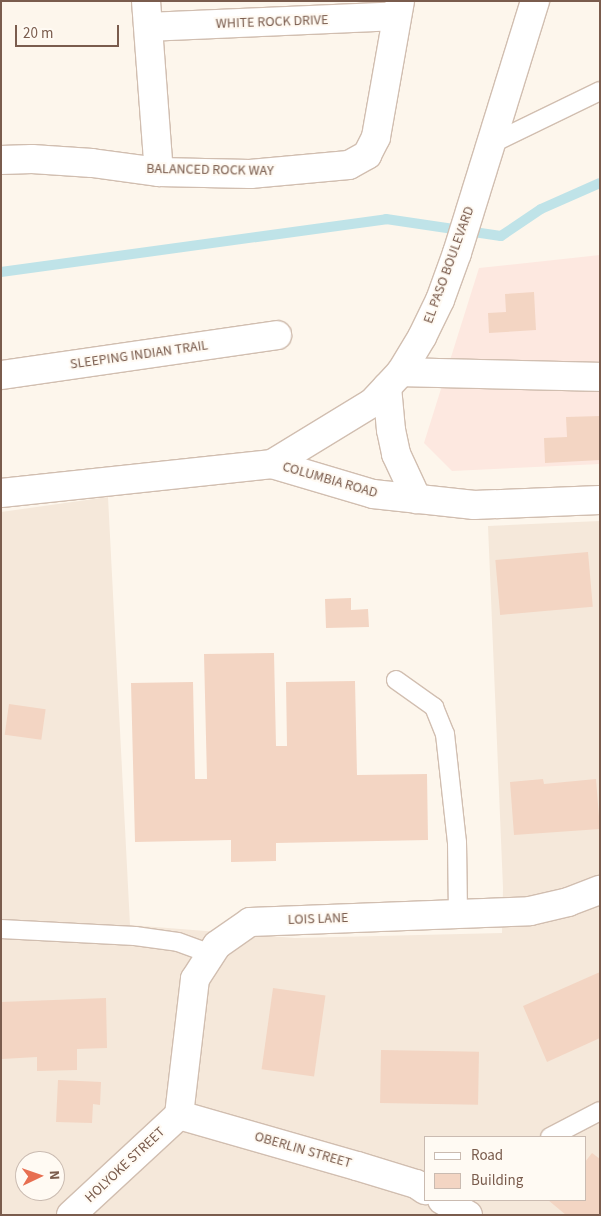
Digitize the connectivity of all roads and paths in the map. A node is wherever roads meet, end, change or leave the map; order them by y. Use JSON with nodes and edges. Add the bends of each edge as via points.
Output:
{"nodes":[{"id":1,"x":535,"y":1,"type":"edge"},
{"id":2,"x":398,"y":9,"type":"edge"},
{"id":3,"x":147,"y":14,"type":"edge"},
{"id":4,"x":600,"y":91,"type":"edge"},
{"id":5,"x":491,"y":144,"type":"junction"},
{"id":6,"x":1,"y":160,"type":"edge"},
{"id":7,"x":159,"y":172,"type":"junction"},
{"id":8,"x":276,"y":335,"type":"dead end"},
{"id":9,"x":598,"y":375,"type":"edge"},
{"id":10,"x":1,"y":376,"type":"edge"},
{"id":11,"x":394,"y":380,"type":"junction"},
{"id":12,"x":272,"y":464,"type":"junction"},
{"id":13,"x":1,"y":492,"type":"edge"},
{"id":14,"x":417,"y":499,"type":"junction"},
{"id":15,"x":600,"y":500,"type":"edge"},
{"id":16,"x":396,"y":680,"type":"dead end"},
{"id":17,"x":600,"y":890,"type":"edge"},
{"id":18,"x":458,"y":914,"type":"junction"},
{"id":19,"x":1,"y":929,"type":"edge"},
{"id":20,"x":211,"y":954,"type":"junction"},
{"id":21,"x":600,"y":1111,"type":"edge"},
{"id":22,"x":180,"y":1115,"type":"junction"},
{"id":23,"x":552,"y":1136,"type":"edge"},
{"id":24,"x":424,"y":1189,"type":"edge"},
{"id":25,"x":71,"y":1215,"type":"edge"}],
"edges":[{"from":1,"to":5,"type":"street","name":"EL PASO BOULEVARD"},
{"from":2,"to":3,"type":"street","name":"WHITE ROCK DRIVE"},
{"from":2,"to":7,"type":"street","name":"BALANCED ROCK WAY","via":[[376,138],[367,155],[349,165],[250,174]]},
{"from":3,"to":7,"type":"street"},
{"from":4,"to":5,"type":"lane"},
{"from":5,"to":11,"type":"street","name":"EL PASO BOULEVARD","via":[[440,300],[422,337]]},
{"from":6,"to":7,"type":"street","name":"BALANCED ROCK WAY","via":[[92,163]]},
{"from":8,"to":10,"type":"street","name":"SLEEPING INDIAN TRAIL"},
{"from":9,"to":11,"type":"street"},
{"from":11,"to":12,"type":"street","name":"EL PASO BOULEVARD","via":[[372,403]]},
{"from":11,"to":14,"type":"street","via":[[391,430],[396,454]]},
{"from":12,"to":13,"type":"street","name":"COLUMBIA ROAD"},
{"from":12,"to":14,"type":"street","name":"COLUMBIA ROAD","via":[[373,494]]},
{"from":14,"to":15,"type":"street","name":"COLUMBIA ROAD","via":[[474,505]]},
{"from":16,"to":18,"type":"lane","via":[[434,707],[445,734],[457,842]]},
{"from":17,"to":18,"type":"street","name":"LOIS LANE","via":[[530,911]]},
{"from":18,"to":20,"type":"street","name":"LOIS LANE","via":[[250,922],[216,945]]},
{"from":19,"to":20,"type":"lane","via":[[135,936],[178,942]]},
{"from":20,"to":22,"type":"street","name":"LOIS LANE","via":[[195,979]]},
{"from":21,"to":23,"type":"lane"},
{"from":22,"to":24,"type":"street","name":"OBERLIN STREET","via":[[358,1166]]},
{"from":22,"to":25,"type":"street","name":"HOLYOKE STREET"}]}
